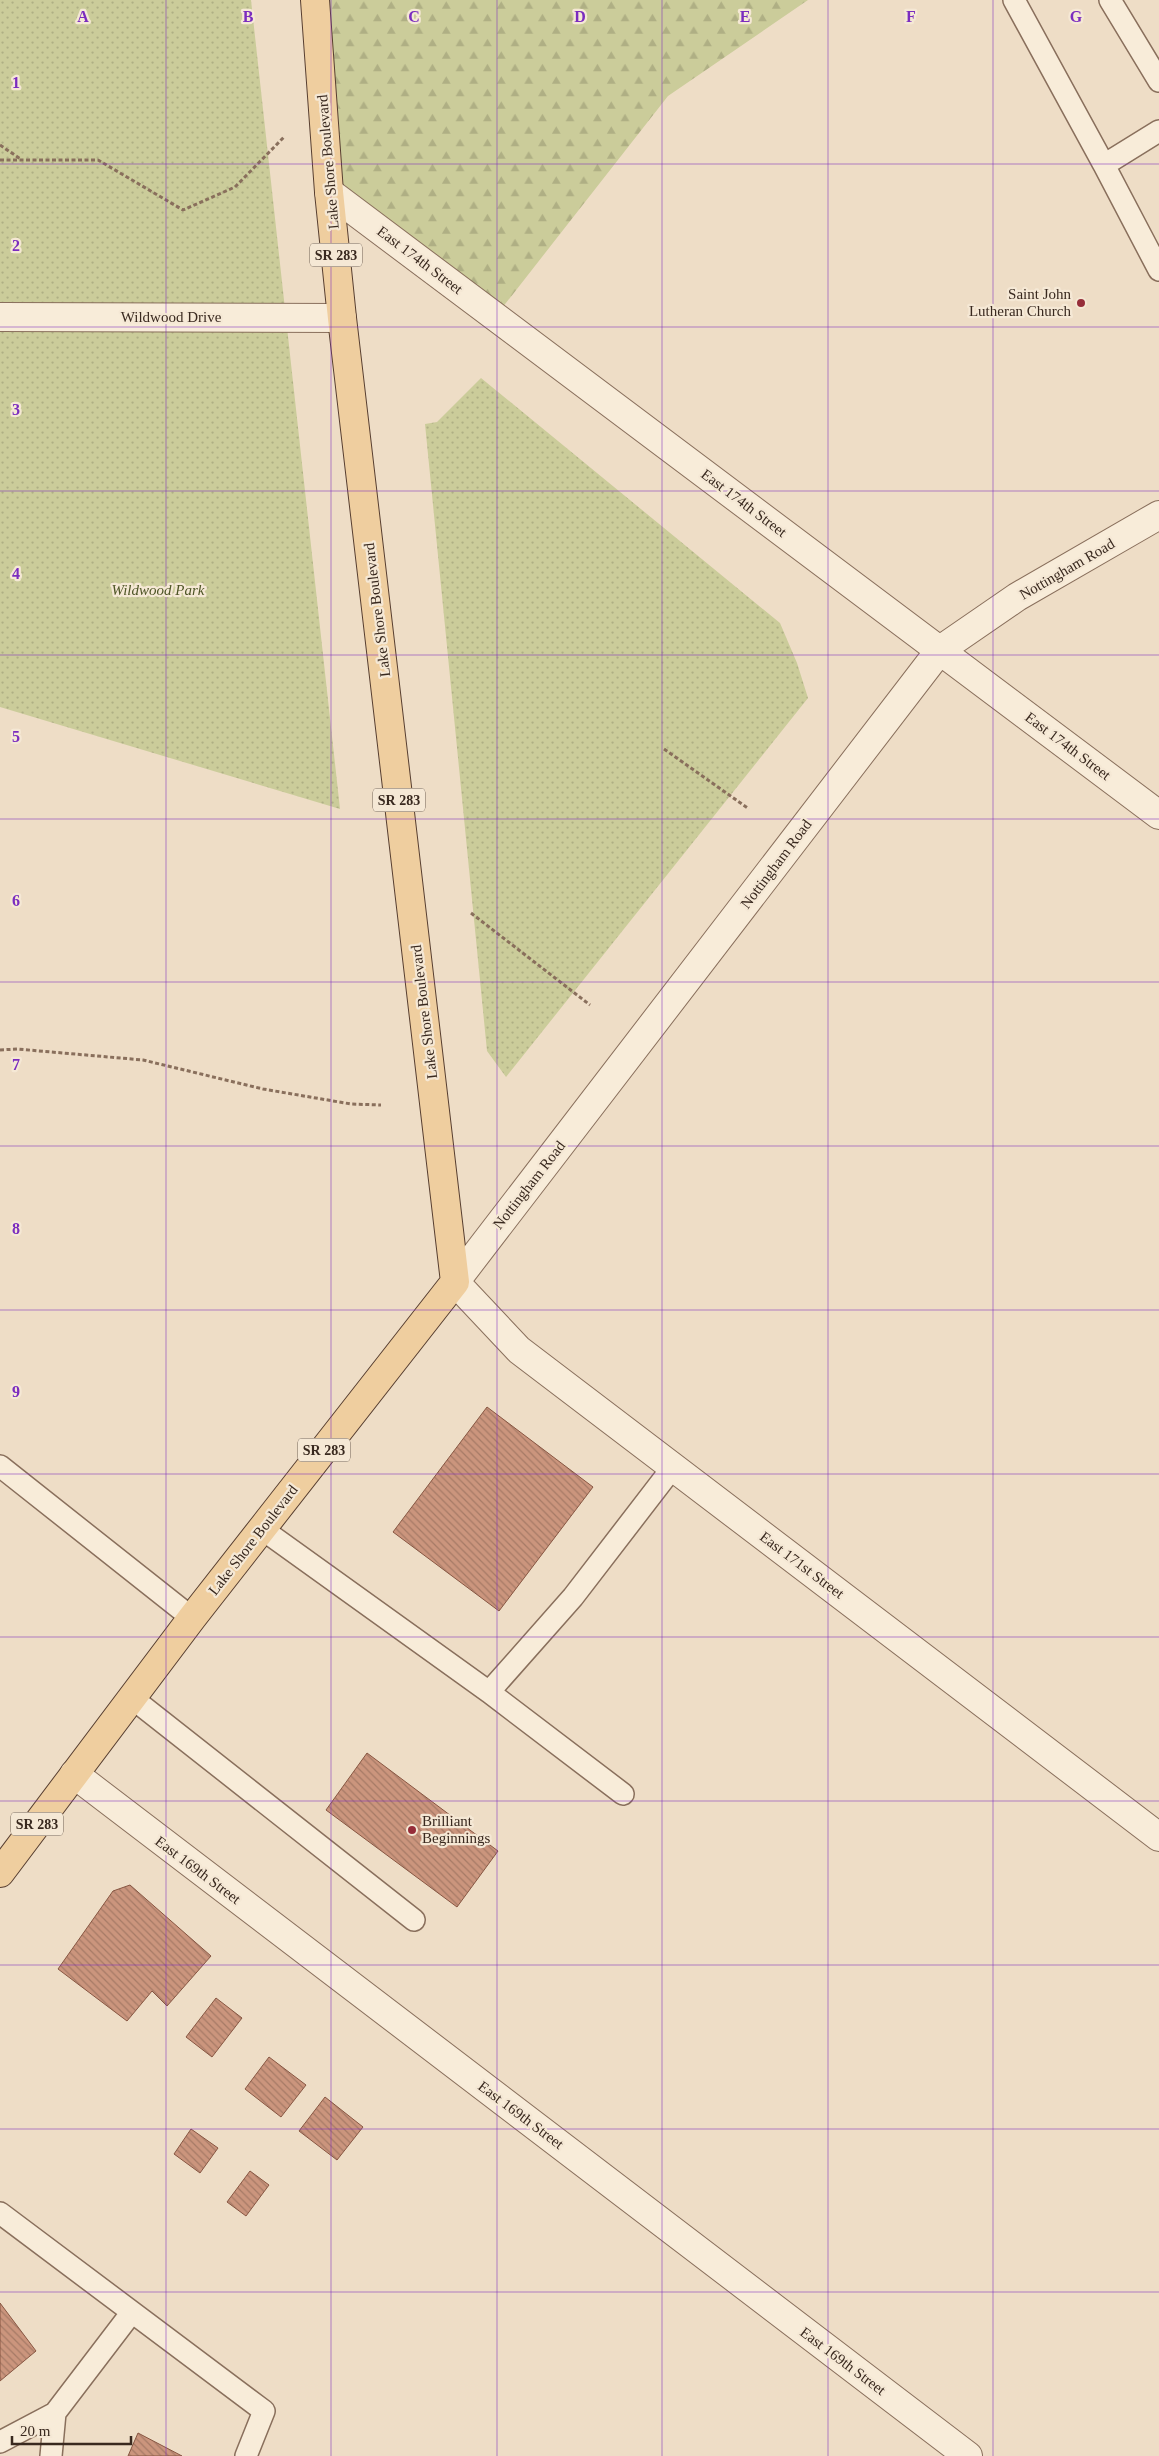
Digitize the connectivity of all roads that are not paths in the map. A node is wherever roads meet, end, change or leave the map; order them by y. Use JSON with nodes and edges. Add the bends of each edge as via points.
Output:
{"nodes":[{"id":1,"x":315,"y":0,"type":"edge"},
{"id":2,"x":1014,"y":0,"type":"edge"},
{"id":3,"x":1110,"y":0,"type":"edge"},
{"id":4,"x":1159,"y":81,"type":"edge"},
{"id":5,"x":1159,"y":131,"type":"edge"},
{"id":6,"x":1104,"y":165,"type":"junction"},
{"id":7,"x":329,"y":192,"type":"junction"},
{"id":8,"x":1159,"y":270,"type":"edge"},
{"id":9,"x":0,"y":317,"type":"edge"},
{"id":10,"x":342,"y":318,"type":"junction"},
{"id":11,"x":1159,"y":515,"type":"edge"},
{"id":12,"x":940,"y":650,"type":"junction"},
{"id":13,"x":1159,"y":815,"type":"edge"},
{"id":14,"x":455,"y":1282,"type":"junction"},
{"id":15,"x":0,"y":1466,"type":"edge"},
{"id":16,"x":673,"y":1467,"type":"junction"},
{"id":17,"x":262,"y":1529,"type":"junction"},
{"id":18,"x":192,"y":1618,"type":"junction"},
{"id":19,"x":489,"y":1692,"type":"junction"},
{"id":20,"x":132,"y":1698,"type":"junction"},
{"id":21,"x":74,"y":1774,"type":"junction"},
{"id":22,"x":623,"y":1794,"type":"dead end"},
{"id":23,"x":1159,"y":1837,"type":"edge"},
{"id":24,"x":0,"y":1873,"type":"edge"},
{"id":25,"x":414,"y":1920,"type":"dead end"},
{"id":26,"x":0,"y":2213,"type":"edge"},
{"id":27,"x":132,"y":2312,"type":"junction"},
{"id":28,"x":55,"y":2413,"type":"junction"},
{"id":29,"x":0,"y":2442,"type":"edge"},
{"id":30,"x":51,"y":2456,"type":"edge"},
{"id":31,"x":246,"y":2456,"type":"edge"},
{"id":32,"x":968,"y":2456,"type":"edge"}],
"edges":[{"from":1,"to":7,"type":"main road","name":"Lake Shore Boulevard","number":"SR 283"},
{"from":2,"to":6,"type":"lane"},
{"from":3,"to":4,"type":"lane"},
{"from":5,"to":6,"type":"lane"},
{"from":6,"to":8,"type":"lane"},
{"from":7,"to":10,"type":"main road","name":"Lake Shore Boulevard","number":"SR 283"},
{"from":7,"to":12,"type":"street","name":"East 174th Street"},
{"from":9,"to":10,"type":"street","name":"Wildwood Drive"},
{"from":10,"to":14,"type":"main road","name":"Lake Shore Boulevard","number":"SR 283"},
{"from":11,"to":12,"type":"street","name":"Nottingham Road","via":[[1017,597]]},
{"from":12,"to":13,"type":"street","name":"East 174th Street"},
{"from":12,"to":14,"type":"street","name":"Nottingham Road"},
{"from":14,"to":16,"type":"street","name":"East 171st Street","via":[[519,1350]]},
{"from":14,"to":17,"type":"main road","name":"Lake Shore Boulevard","number":"SR 283"},
{"from":15,"to":18,"type":"lane"},
{"from":16,"to":19,"type":"lane","via":[[573,1597]]},
{"from":16,"to":23,"type":"street","name":"East 171st Street"},
{"from":17,"to":18,"type":"main road","name":"Lake Shore Boulevard","number":"SR 283"},
{"from":17,"to":19,"type":"lane"},
{"from":18,"to":20,"type":"main road","name":"Lake Shore Boulevard","number":"SR 283"},
{"from":19,"to":22,"type":"lane"},
{"from":20,"to":21,"type":"main road","name":"Lake Shore Boulevard","number":"SR 283"},
{"from":20,"to":25,"type":"lane"},
{"from":21,"to":24,"type":"main road","name":"Lake Shore Boulevard","number":"SR 283"},
{"from":21,"to":32,"type":"street","name":"East 169th Street"},
{"from":26,"to":27,"type":"lane"},
{"from":27,"to":28,"type":"lane"},
{"from":27,"to":31,"type":"lane","via":[[264,2411]]},
{"from":28,"to":29,"type":"lane"},
{"from":28,"to":30,"type":"lane"}]}
